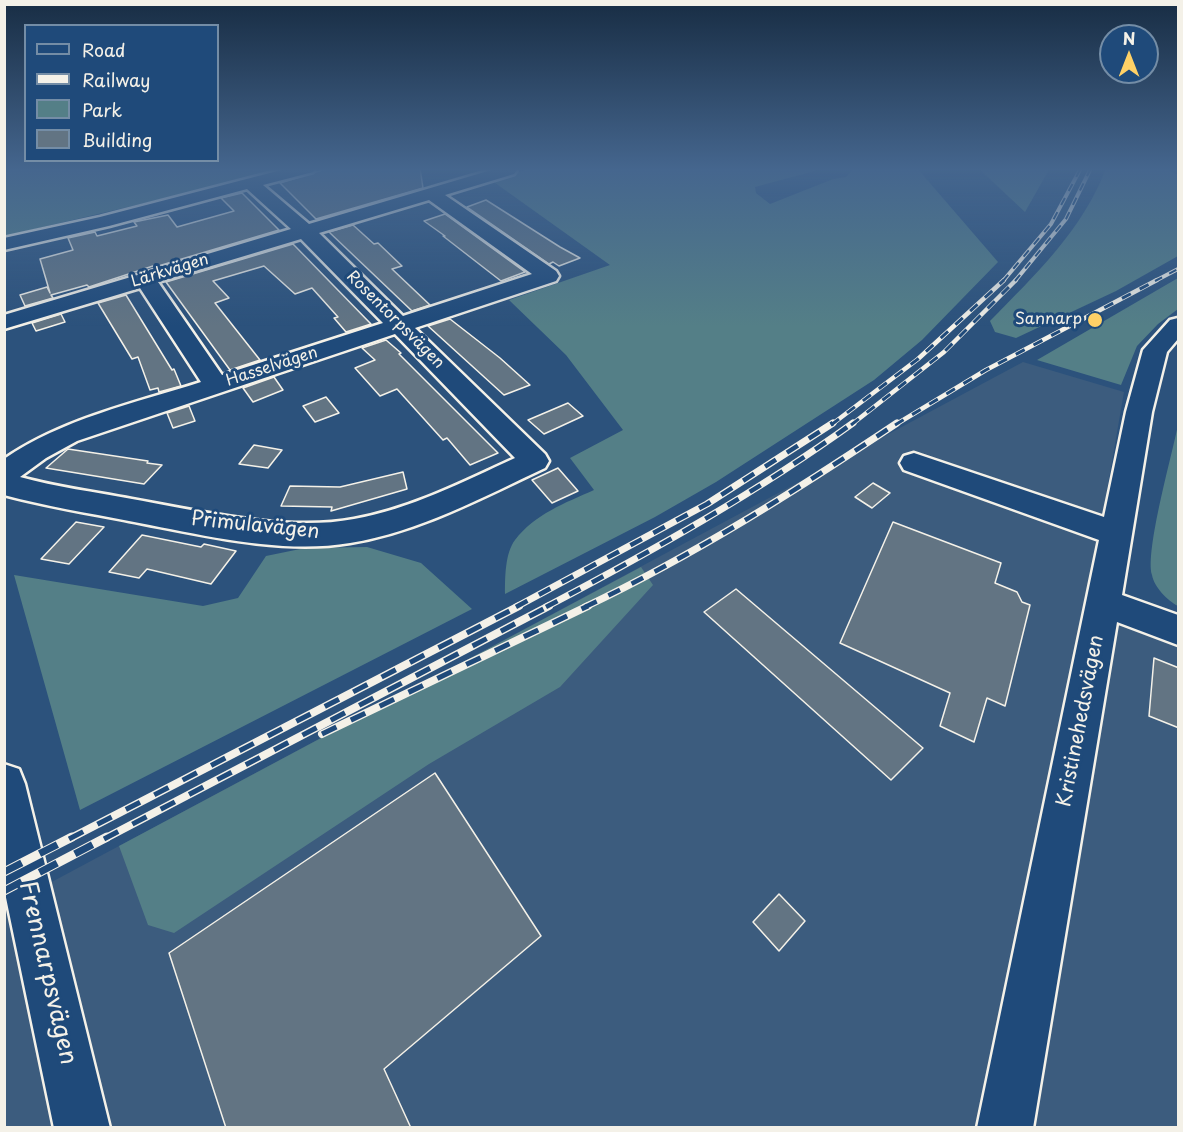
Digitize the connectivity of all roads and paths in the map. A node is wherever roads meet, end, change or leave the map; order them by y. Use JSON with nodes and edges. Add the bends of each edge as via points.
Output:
{"nodes":[{"id":1,"x":99,"y":221,"type":"edge"},
{"id":2,"x":293,"y":221,"type":"edge"},
{"id":3,"x":339,"y":221,"type":"edge"},
{"id":4,"x":470,"y":221,"type":"edge"},
{"id":5,"x":305,"y":231,"type":"junction"},
{"id":6,"x":4,"y":244,"type":"edge"},
{"id":7,"x":145,"y":279,"type":"junction"},
{"id":8,"x":4,"y":322,"type":"edge"},
{"id":9,"x":401,"y":324,"type":"junction"},
{"id":10,"x":1179,"y":325,"type":"edge"},
{"id":11,"x":216,"y":385,"type":"junction"},
{"id":12,"x":535,"y":461,"type":"joint"},
{"id":13,"x":914,"y":463,"type":"dead end"},
{"id":14,"x":4,"y":476,"type":"edge"},
{"id":15,"x":1115,"y":533,"type":"junction"},
{"id":16,"x":1103,"y":602,"type":"junction"},
{"id":17,"x":1179,"y":630,"type":"edge"},
{"id":18,"x":4,"y":784,"type":"edge"},
{"id":19,"x":82,"y":1128,"type":"edge"},
{"id":20,"x":1005,"y":1128,"type":"edge"}],
"edges":[{"from":1,"to":6,"type":"street"},
{"from":2,"to":5,"type":"street","name":"Rosentorpsvägen"},
{"from":3,"to":5,"type":"street","name":"Lärkvägen"},
{"from":4,"to":9,"type":"street","name":"Hasselvägen","via":[[548,276]]},
{"from":5,"to":7,"type":"street","name":"Lärkvägen"},
{"from":5,"to":9,"type":"street","name":"Rosentorpsvägen"},
{"from":7,"to":8,"type":"street","name":"Lärkvägen"},
{"from":7,"to":11,"type":"street"},
{"from":9,"to":11,"type":"street","name":"Hasselvägen"},
{"from":9,"to":12,"type":"street","name":"Rosentorpsvägen"},
{"from":10,"to":15,"type":"street","name":"Kristinehedsvägen","via":[[1155,350]]},
{"from":11,"to":14,"type":"street","name":"Hasselvägen","via":[[67,435],[36,451]]},
{"from":12,"to":14,"type":"street","name":"Primulavägen","via":[[429,508],[374,526],[326,535],[192,521],[11,486]]},
{"from":13,"to":15,"type":"street"},
{"from":15,"to":16,"type":"street","name":"Kristinehedsvägen"},
{"from":16,"to":17,"type":"street"},
{"from":16,"to":20,"type":"street","name":"Kristinehedsvägen"},
{"from":18,"to":19,"type":"street","name":"Frennarpsvägen"}]}
